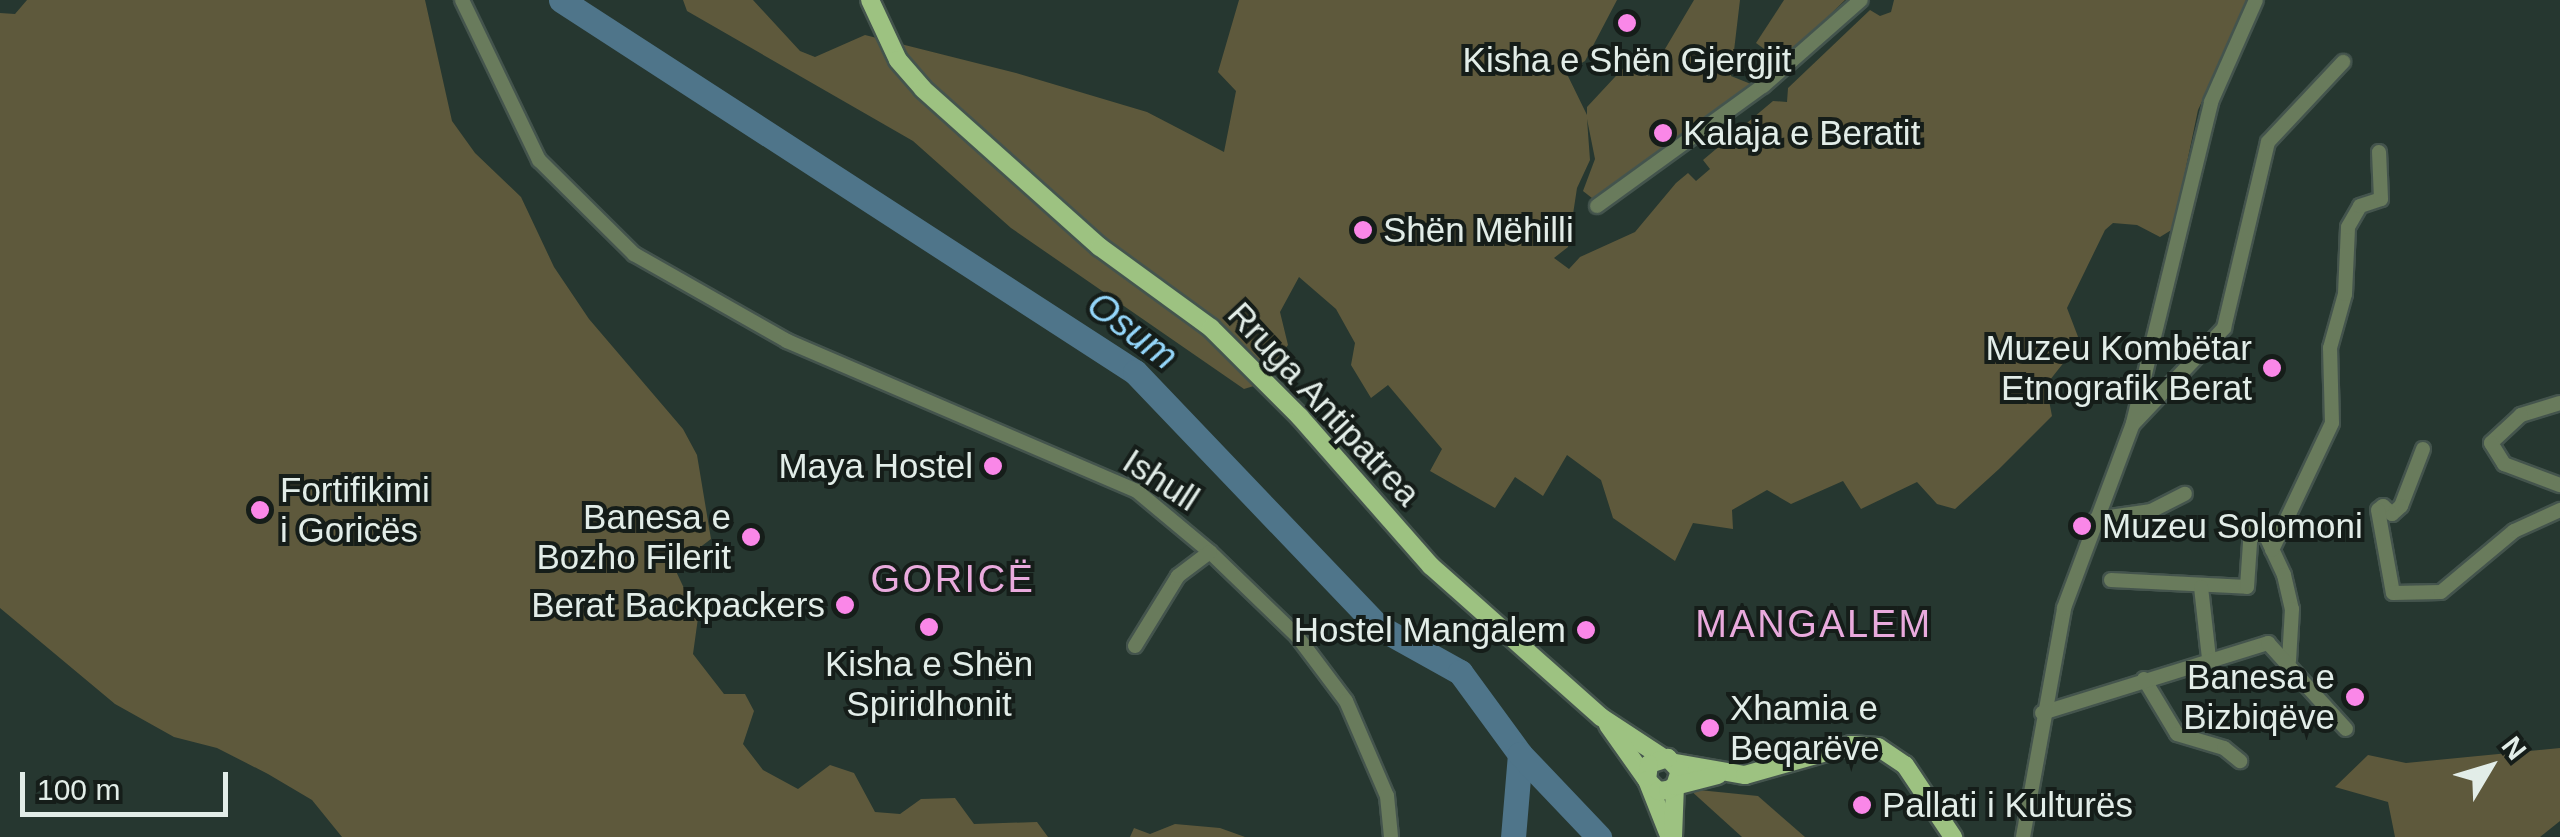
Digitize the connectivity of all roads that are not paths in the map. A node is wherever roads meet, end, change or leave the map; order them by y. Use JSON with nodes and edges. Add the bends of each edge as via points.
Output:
{"nodes":[{"id":1,"x":462,"y":0,"type":"edge"},
{"id":2,"x":870,"y":0,"type":"edge"},
{"id":3,"x":1861,"y":0,"type":"edge"},
{"id":4,"x":2256,"y":0,"type":"edge"},
{"id":5,"x":2343,"y":62,"type":"dead end"},
{"id":6,"x":2378,"y":152,"type":"dead end"},
{"id":7,"x":1597,"y":206,"type":"dead end"},
{"id":8,"x":2560,"y":403,"type":"edge"},
{"id":9,"x":2133,"y":424,"type":"junction"},
{"id":10,"x":2424,"y":449,"type":"dead end"},
{"id":11,"x":2560,"y":485,"type":"edge"},
{"id":12,"x":2185,"y":494,"type":"dead end"},
{"id":13,"x":2560,"y":510,"type":"edge"},
{"id":14,"x":2096,"y":519,"type":"junction"},
{"id":15,"x":2272,"y":550,"type":"junction"},
{"id":16,"x":1210,"y":552,"type":"junction"},
{"id":17,"x":2111,"y":580,"type":"dead end"},
{"id":18,"x":2201,"y":586,"type":"junction"},
{"id":19,"x":1135,"y":646,"type":"dead end"},
{"id":20,"x":2209,"y":658,"type":"junction"},
{"id":21,"x":2289,"y":661,"type":"junction"},
{"id":22,"x":2144,"y":679,"type":"junction"},
{"id":23,"x":2042,"y":713,"type":"junction"},
{"id":24,"x":1601,"y":718,"type":"junction"},
{"id":25,"x":2346,"y":729,"type":"dead end"},
{"id":26,"x":1669,"y":760,"type":"junction"},
{"id":27,"x":2240,"y":761,"type":"dead end"},
{"id":28,"x":1718,"y":775,"type":"junction"},
{"id":29,"x":1647,"y":780,"type":"junction"},
{"id":30,"x":1675,"y":786,"type":"junction"},
{"id":31,"x":1391,"y":837,"type":"edge"},
{"id":32,"x":1671,"y":837,"type":"edge"},
{"id":33,"x":1953,"y":837,"type":"edge"},
{"id":34,"x":2023,"y":837,"type":"edge"}],
"edges":[{"from":1,"to":16,"type":"street","name":"Ishull","via":[[522,131],[553,176],[634,254],[757,325],[1137,491]]},
{"from":2,"to":24,"type":"main road","name":"Rruga Antipatrea","via":[[898,60],[923,88],[1100,247],[1232,347],[1430,566]]},
{"from":3,"to":7,"type":"street","via":[[1763,86]]},
{"from":4,"to":9,"type":"street","via":[[2210,102]]},
{"from":5,"to":9,"type":"street","via":[[2268,142],[2224,328]]},
{"from":6,"to":15,"type":"street","via":[[2381,198],[2360,206],[2348,227],[2345,294],[2330,348],[2332,424]]},
{"from":8,"to":11,"type":"street","via":[[2512,420],[2492,438],[2491,449],[2504,464]]},
{"from":9,"to":14,"type":"street"},
{"from":10,"to":13,"type":"street","via":[[2402,506],[2392,514],[2383,506],[2378,510],[2393,593],[2441,592],[2514,531]]},
{"from":12,"to":14,"type":"street","via":[[2151,511]]},
{"from":14,"to":23,"type":"street","via":[[2064,608]]},
{"from":15,"to":18,"type":"street","via":[[2266,536],[2251,531],[2248,586]]},
{"from":15,"to":21,"type":"street","via":[[2291,599]]},
{"from":16,"to":19,"type":"street","via":[[1178,576]]},
{"from":16,"to":31,"type":"street","name":"Ishull","via":[[1297,636],[1346,700],[1387,796]]},
{"from":17,"to":18,"type":"street"},
{"from":18,"to":20,"type":"street"},
{"from":20,"to":21,"type":"street","via":[[2268,643]]},
{"from":20,"to":22,"type":"street"},
{"from":21,"to":25,"type":"street"},
{"from":22,"to":23,"type":"street"},
{"from":22,"to":27,"type":"street","via":[[2177,734],[2224,748]]},
{"from":23,"to":34,"type":"street"},
{"from":24,"to":26,"type":"main road","name":"Rruga Antipatrea"},
{"from":24,"to":29,"type":"main road"},
{"from":26,"to":28,"type":"main road","name":"Rruga Antipatrea"},
{"from":26,"to":29,"type":"main road","via":[[1649,764]]},
{"from":26,"to":30,"type":"main road"},
{"from":28,"to":30,"type":"main road"},
{"from":28,"to":33,"type":"main road","name":"Rruga Antipatrea","via":[[1760,772],[1851,745],[1878,746],[1905,765]]},
{"from":29,"to":30,"type":"main road","via":[[1658,791]]},
{"from":29,"to":32,"type":"main road"},
{"from":30,"to":32,"type":"main road"}]}
